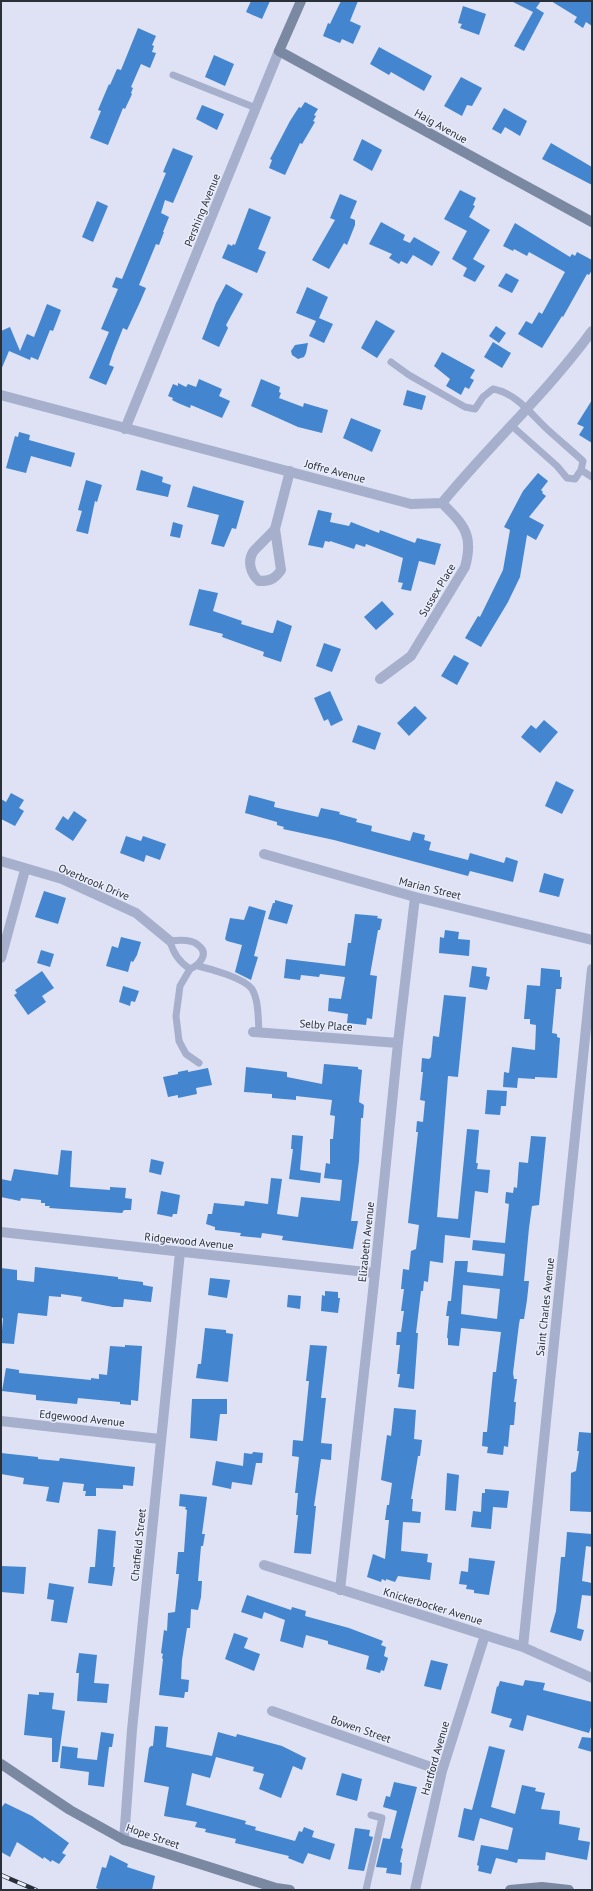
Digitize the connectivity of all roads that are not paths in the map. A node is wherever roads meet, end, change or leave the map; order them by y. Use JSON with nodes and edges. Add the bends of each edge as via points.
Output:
{"nodes":[{"id":1,"x":301,"y":1,"type":"edge"},
{"id":2,"x":279,"y":52,"type":"junction"},
{"id":3,"x":173,"y":75,"type":"dead end"},
{"id":4,"x":256,"y":108,"type":"junction"},
{"id":5,"x":592,"y":222,"type":"edge"},
{"id":6,"x":592,"y":331,"type":"edge"},
{"id":7,"x":391,"y":362,"type":"dead end"},
{"id":8,"x":1,"y":395,"type":"edge"},
{"id":9,"x":528,"y":409,"type":"junction"},
{"id":10,"x":512,"y":426,"type":"junction"},
{"id":11,"x":125,"y":429,"type":"junction"},
{"id":12,"x":582,"y":470,"type":"junction"},
{"id":13,"x":290,"y":471,"type":"junction"},
{"id":14,"x":592,"y":477,"type":"edge"},
{"id":15,"x":442,"y":503,"type":"junction"},
{"id":16,"x":275,"y":529,"type":"junction"},
{"id":17,"x":380,"y":679,"type":"dead end"},
{"id":18,"x":264,"y":854,"type":"dead end"},
{"id":19,"x":1,"y":861,"type":"edge"},
{"id":20,"x":25,"y":870,"type":"junction"},
{"id":21,"x":415,"y":897,"type":"junction"},
{"id":22,"x":592,"y":940,"type":"edge"},
{"id":23,"x":170,"y":941,"type":"junction"},
{"id":24,"x":1,"y":958,"type":"edge"},
{"id":25,"x":198,"y":966,"type":"junction"},
{"id":26,"x":190,"y":969,"type":"junction"},
{"id":27,"x":592,"y":970,"type":"edge"},
{"id":28,"x":256,"y":1032,"type":"joint"},
{"id":29,"x":398,"y":1043,"type":"junction"},
{"id":30,"x":199,"y":1063,"type":"dead end"},
{"id":31,"x":1,"y":1232,"type":"edge"},
{"id":32,"x":180,"y":1252,"type":"junction"},
{"id":33,"x":375,"y":1273,"type":"junction"},
{"id":34,"x":1,"y":1421,"type":"edge"},
{"id":35,"x":160,"y":1439,"type":"junction"},
{"id":36,"x":264,"y":1565,"type":"dead end"},
{"id":37,"x":340,"y":1590,"type":"junction"},
{"id":38,"x":485,"y":1635,"type":"junction"},
{"id":39,"x":522,"y":1647,"type":"junction"},
{"id":40,"x":592,"y":1678,"type":"edge"},
{"id":41,"x":272,"y":1711,"type":"dead end"},
{"id":42,"x":1,"y":1764,"type":"edge"},
{"id":43,"x":442,"y":1771,"type":"junction"},
{"id":44,"x":371,"y":1815,"type":"dead end"},
{"id":45,"x":124,"y":1840,"type":"junction"},
{"id":46,"x":290,"y":1890,"type":"edge"},
{"id":47,"x":366,"y":1890,"type":"edge"},
{"id":48,"x":416,"y":1890,"type":"edge"},
{"id":49,"x":510,"y":1890,"type":"edge"},
{"id":50,"x":569,"y":1890,"type":"edge"}],
"edges":[{"from":1,"to":2,"type":"street","name":"Pershing Avenue"},
{"from":2,"to":4,"type":"street","name":"Pershing Avenue"},
{"from":2,"to":5,"type":"street","name":"Haig Avenue"},
{"from":3,"to":4,"type":"lane"},
{"from":4,"to":11,"type":"street","name":"Pershing Avenue"},
{"from":6,"to":9,"type":"street"},
{"from":7,"to":9,"type":"lane","via":[[465,407],[475,408],[493,389],[504,391]]},
{"from":8,"to":11,"type":"street","name":"Joffre Avenue"},
{"from":9,"to":10,"type":"street"},
{"from":9,"to":12,"type":"lane","via":[[583,461]]},
{"from":10,"to":12,"type":"lane","via":[[567,478],[575,479]]},
{"from":10,"to":15,"type":"street"},
{"from":11,"to":13,"type":"street","name":"Joffre Avenue"},
{"from":12,"to":14,"type":"lane"},
{"from":13,"to":15,"type":"street","name":"Joffre Avenue","via":[[412,504]]},
{"from":13,"to":16,"type":"street"},
{"from":15,"to":17,"type":"street","name":"Sussex Place","via":[[466,528],[469,541],[465,567],[411,656]]},
{"from":16,"to":16,"type":"street","via":[[281,570],[276,578],[259,581],[252,575],[250,564],[253,552]]},
{"from":18,"to":21,"type":"street","name":"Marian Street"},
{"from":19,"to":20,"type":"street","name":"Overbrook Drive"},
{"from":20,"to":23,"type":"street","name":"Overbrook Drive","via":[[62,879],[136,913]]},
{"from":20,"to":24,"type":"street"},
{"from":21,"to":22,"type":"street","name":"Marian Street"},
{"from":21,"to":29,"type":"street","name":"Elizabeth Avenue"},
{"from":23,"to":25,"type":"lane","via":[[190,941],[199,945],[203,951]]},
{"from":23,"to":26,"type":"lane","via":[[178,958]]},
{"from":25,"to":26,"type":"lane"},
{"from":25,"to":28,"type":"lane","via":[[210,968],[244,982],[251,989],[258,1011]]},
{"from":26,"to":30,"type":"lane","via":[[180,986],[177,1022],[179,1041],[186,1054]]},
{"from":27,"to":39,"type":"street","name":"Saint Charles Avenue"},
{"from":28,"to":29,"type":"street","name":"Selby Place"},
{"from":29,"to":33,"type":"street","name":"Elizabeth Avenue"},
{"from":31,"to":32,"type":"street","name":"Ridgewood Avenue"},
{"from":32,"to":33,"type":"street","name":"Ridgewood Avenue"},
{"from":32,"to":35,"type":"street","name":"Chatfield Street"},
{"from":33,"to":37,"type":"street","name":"Elizabeth Avenue"},
{"from":34,"to":35,"type":"street","name":"Edgewood Avenue"},
{"from":35,"to":45,"type":"street","name":"Chatfield Street"},
{"from":36,"to":37,"type":"street","name":"Knickerbocker Avenue"},
{"from":37,"to":38,"type":"street","name":"Knickerbocker Avenue"},
{"from":38,"to":39,"type":"street","name":"Knickerbocker Avenue"},
{"from":38,"to":43,"type":"street","name":"Hartford Avenue"},
{"from":39,"to":40,"type":"street","name":"Knickerbocker Avenue"},
{"from":41,"to":43,"type":"street","name":"Bowen Street"},
{"from":42,"to":45,"type":"street","name":"Hope Street","via":[[70,1810]]},
{"from":43,"to":48,"type":"street","name":"Hartford Avenue"},
{"from":44,"to":47,"type":"lane","via":[[382,1818]]},
{"from":45,"to":46,"type":"street","name":"Hope Street","via":[[269,1886]]},
{"from":49,"to":50,"type":"street","via":[[542,1887]]}]}
